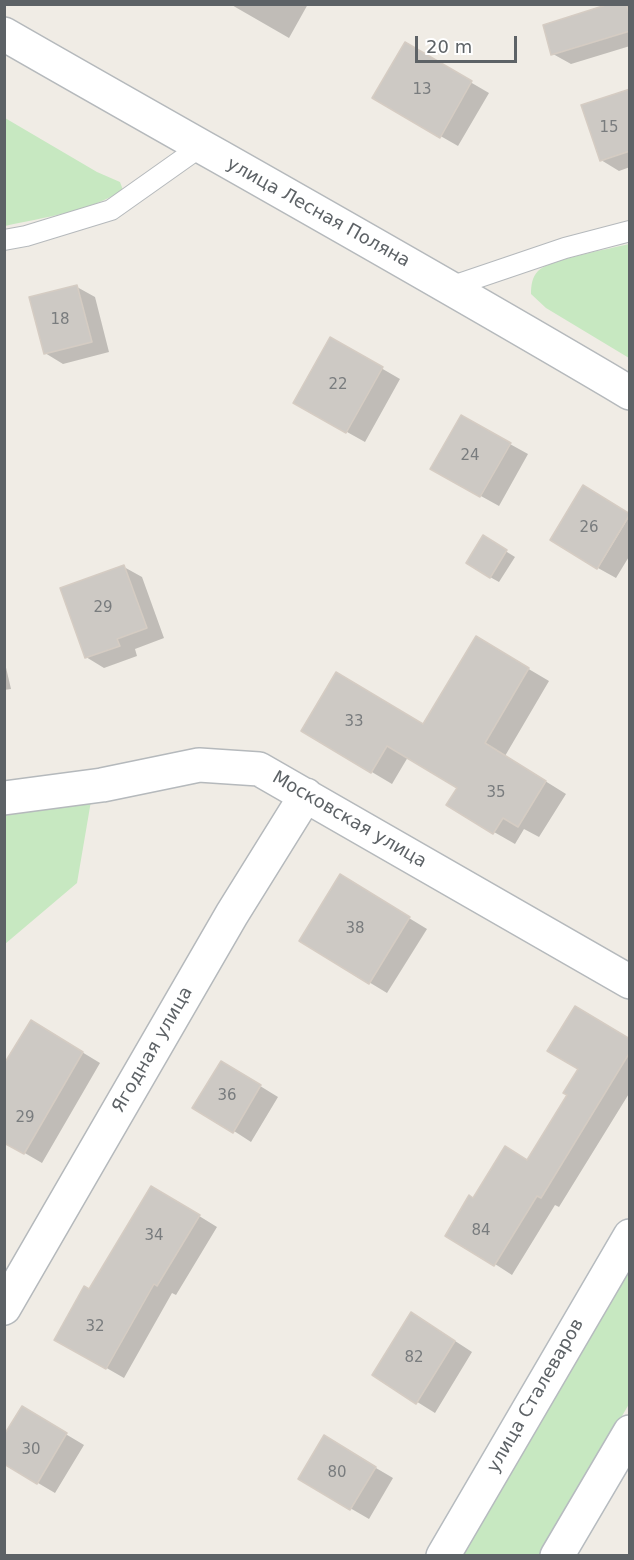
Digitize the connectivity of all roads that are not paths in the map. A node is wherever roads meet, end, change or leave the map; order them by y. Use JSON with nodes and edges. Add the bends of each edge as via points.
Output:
{"nodes":[{"id":1,"x":4,"y":34,"type":"edge"},
{"id":2,"x":200,"y":147,"type":"junction"},
{"id":3,"x":630,"y":231,"type":"edge"},
{"id":4,"x":4,"y":240,"type":"edge"},
{"id":5,"x":450,"y":287,"type":"junction"},
{"id":6,"x":630,"y":393,"type":"edge"},
{"id":7,"x":306,"y":795,"type":"junction"},
{"id":8,"x":4,"y":798,"type":"edge"},
{"id":9,"x":630,"y":982,"type":"edge"},
{"id":10,"x":630,"y":1236,"type":"edge"},
{"id":11,"x":4,"y":1308,"type":"edge"},
{"id":12,"x":630,"y":1432,"type":"edge"},
{"id":13,"x":442,"y":1556,"type":"edge"},
{"id":14,"x":557,"y":1556,"type":"edge"}],
"edges":[{"from":1,"to":2,"type":"street","name":"улица Лесная Поляна"},
{"from":2,"to":4,"type":"lane","via":[[111,210]]},
{"from":2,"to":5,"type":"street","name":"улица Лесная Поляна"},
{"from":3,"to":5,"type":"lane","via":[[565,248]]},
{"from":5,"to":6,"type":"street","name":"улица Лесная Поляна"},
{"from":7,"to":8,"type":"street","name":"Московская улица","via":[[259,769],[199,765],[102,785]]},
{"from":7,"to":9,"type":"street","name":"Московская улица"},
{"from":7,"to":11,"type":"street","name":"Ягодная улица","via":[[232,914]]},
{"from":10,"to":13,"type":"street","name":"улица Сталеваров"},
{"from":12,"to":14,"type":"street"}]}
